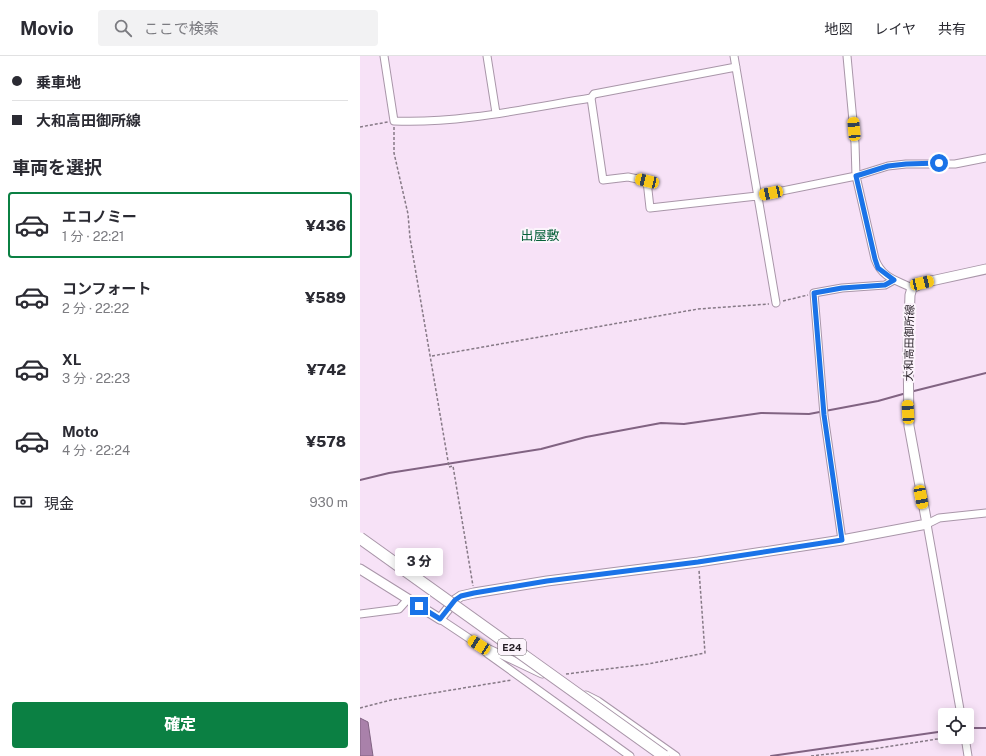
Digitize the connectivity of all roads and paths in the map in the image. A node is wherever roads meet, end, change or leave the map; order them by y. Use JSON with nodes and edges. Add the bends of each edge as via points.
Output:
{"nodes":[{"id":1,"x":384,"y":56,"type":"edge"},
{"id":2,"x":487,"y":56,"type":"edge"},
{"id":3,"x":734,"y":56,"type":"edge"},
{"id":4,"x":847,"y":56,"type":"edge"},
{"id":5,"x":736,"y":67,"type":"junction"},
{"id":6,"x":591,"y":98,"type":"junction"},
{"id":7,"x":496,"y":113,"type":"junction"},
{"id":8,"x":394,"y":121,"type":"junction"},
{"id":9,"x":360,"y":127,"type":"edge"},
{"id":10,"x":986,"y":158,"type":"edge"},
{"id":11,"x":856,"y":176,"type":"junction"},
{"id":12,"x":757,"y":196,"type":"junction"},
{"id":13,"x":986,"y":269,"type":"edge"},
{"id":14,"x":894,"y":280,"type":"junction"},
{"id":15,"x":912,"y":288,"type":"junction"},
{"id":16,"x":814,"y":293,"type":"junction"},
{"id":17,"x":776,"y":303,"type":"junction"},
{"id":18,"x":431,"y":356,"type":"junction"},
{"id":19,"x":986,"y":512,"type":"edge"},
{"id":20,"x":927,"y":524,"type":"junction"},
{"id":21,"x":360,"y":538,"type":"edge"},
{"id":22,"x":842,"y":540,"type":"junction"},
{"id":23,"x":698,"y":562,"type":"junction"},
{"id":24,"x":360,"y":570,"type":"edge"},
{"id":25,"x":474,"y":593,"type":"junction"},
{"id":26,"x":408,"y":598,"type":"junction"},
{"id":27,"x":360,"y":614,"type":"edge"},
{"id":28,"x":440,"y":619,"type":"junction"},
{"id":29,"x":479,"y":645,"type":"junction"},
{"id":30,"x":563,"y":675,"type":"dead end"},
{"id":31,"x":519,"y":676,"type":"junction"},
{"id":32,"x":360,"y":708,"type":"edge"},
{"id":33,"x":960,"y":708,"type":"edge"},
{"id":34,"x":938,"y":739,"type":"edge"},
{"id":35,"x":966,"y":744,"type":"edge"},
{"id":36,"x":630,"y":756,"type":"edge"},
{"id":37,"x":664,"y":756,"type":"edge"},
{"id":38,"x":676,"y":756,"type":"edge"},
{"id":39,"x":811,"y":756,"type":"edge"},
{"id":40,"x":968,"y":756,"type":"edge"}],
"edges":[{"from":1,"to":8,"type":"street"},
{"from":2,"to":7,"type":"street"},
{"from":3,"to":5,"type":"street"},
{"from":4,"to":11,"type":"street"},
{"from":5,"to":6,"type":"street","via":[[594,94]]},
{"from":5,"to":12,"type":"street"},
{"from":6,"to":7,"type":"street"},
{"from":6,"to":12,"type":"street","via":[[603,180],[628,177],[647,181],[650,208]]},
{"from":7,"to":8,"type":"street","via":[[419,122]]},
{"from":8,"to":9,"type":"path"},
{"from":8,"to":18,"type":"path","via":[[394,154],[408,214]]},
{"from":10,"to":11,"type":"street","via":[[956,164],[888,166]]},
{"from":11,"to":12,"type":"street"},
{"from":11,"to":14,"type":"street","via":[[878,268]]},
{"from":12,"to":17,"type":"street"},
{"from":13,"to":15,"type":"main road","name":"大和高田御所線","via":[[922,283]]},
{"from":14,"to":15,"type":"street"},
{"from":14,"to":16,"type":"street","via":[[885,285]]},
{"from":15,"to":20,"type":"main road","name":"大和高田御所線","via":[[908,348],[909,426]]},
{"from":16,"to":17,"type":"path"},
{"from":16,"to":22,"type":"street","via":[[824,412]]},
{"from":17,"to":18,"type":"path","via":[[698,309]]},
{"from":18,"to":25,"type":"path","via":[[449,467],[453,466]]},
{"from":19,"to":20,"type":"street","via":[[939,518]]},
{"from":20,"to":22,"type":"main road"},
{"from":20,"to":33,"type":"street"},
{"from":21,"to":37,"type":"highway","number":"E24","bridge":true},
{"from":22,"to":23,"type":"main road"},
{"from":23,"to":25,"type":"main road"},
{"from":23,"to":30,"type":"path","via":[[705,653],[648,664]]},
{"from":24,"to":26,"type":"main road"},
{"from":25,"to":28,"type":"main road","via":[[455,600]]},
{"from":26,"to":27,"type":"street","via":[[399,609]]},
{"from":26,"to":28,"type":"main road"},
{"from":28,"to":29,"type":"street"},
{"from":29,"to":31,"type":"street"},
{"from":29,"to":38,"type":"street","via":[[598,701]]},
{"from":31,"to":32,"type":"path","via":[[511,680],[391,700]]},
{"from":31,"to":36,"type":"street"},
{"from":34,"to":39,"type":"path"},
{"from":35,"to":40,"type":"street"}]}
